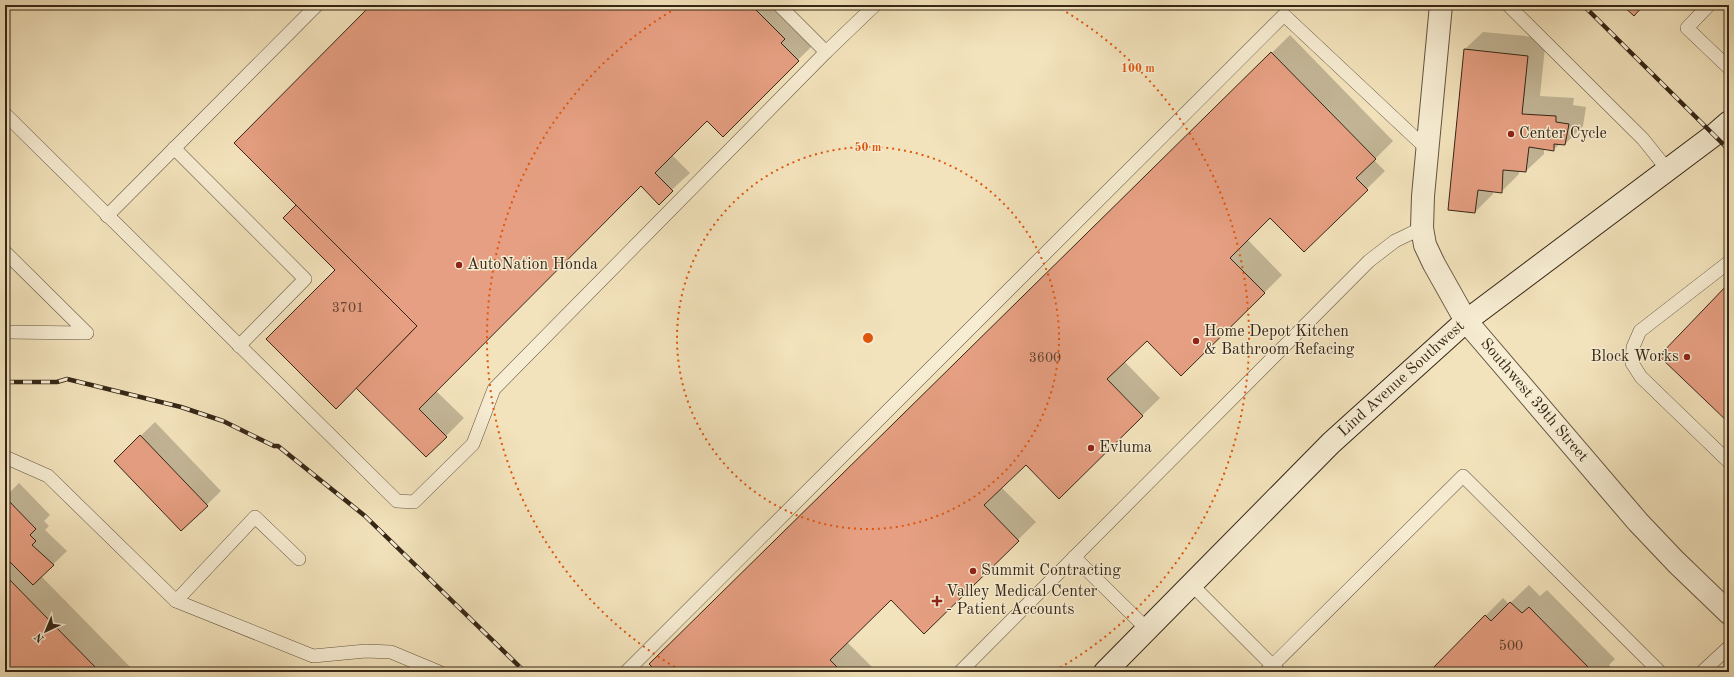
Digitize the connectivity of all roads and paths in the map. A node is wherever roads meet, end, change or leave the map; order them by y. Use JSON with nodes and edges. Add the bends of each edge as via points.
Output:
{"nodes":[{"id":1,"x":317,"y":5,"type":"edge"},
{"id":2,"x":780,"y":5,"type":"edge"},
{"id":3,"x":874,"y":5,"type":"edge"},
{"id":4,"x":1441,"y":5,"type":"edge"},
{"id":5,"x":1508,"y":5,"type":"edge"},
{"id":6,"x":1709,"y":5,"type":"edge"},
{"id":7,"x":826,"y":52,"type":"junction"},
{"id":8,"x":1729,"y":68,"type":"edge"},
{"id":9,"x":5,"y":114,"type":"edge"},
{"id":10,"x":1729,"y":122,"type":"edge"},
{"id":11,"x":174,"y":148,"type":"junction"},
{"id":12,"x":1427,"y":149,"type":"junction"},
{"id":13,"x":1667,"y":169,"type":"junction"},
{"id":14,"x":107,"y":216,"type":"junction"},
{"id":15,"x":1422,"y":228,"type":"junction"},
{"id":16,"x":5,"y":252,"type":"edge"},
{"id":17,"x":1729,"y":262,"type":"edge"},
{"id":18,"x":1466,"y":321,"type":"junction"},
{"id":19,"x":5,"y":332,"type":"edge"},
{"id":20,"x":239,"y":346,"type":"junction"},
{"id":21,"x":5,"y":457,"type":"edge"},
{"id":22,"x":1729,"y":462,"type":"edge"},
{"id":23,"x":1074,"y":557,"type":"junction"},
{"id":24,"x":299,"y":559,"type":"dead end"},
{"id":25,"x":1192,"y":585,"type":"junction"},
{"id":26,"x":176,"y":601,"type":"junction"},
{"id":27,"x":1729,"y":613,"type":"edge"},
{"id":28,"x":1148,"y":630,"type":"junction"},
{"id":29,"x":1729,"y":647,"type":"edge"},
{"id":30,"x":1273,"y":670,"type":"edge"},
{"id":31,"x":439,"y":672,"type":"edge"},
{"id":32,"x":626,"y":672,"type":"edge"},
{"id":33,"x":960,"y":672,"type":"edge"},
{"id":34,"x":1105,"y":672,"type":"edge"},
{"id":35,"x":1660,"y":672,"type":"edge"},
{"id":36,"x":1702,"y":672,"type":"edge"}],
"edges":[{"from":1,"to":11,"type":"lane"},
{"from":2,"to":7,"type":"lane"},
{"from":3,"to":7,"type":"lane"},
{"from":4,"to":12,"type":"main road","name":"Southwest 39th Street"},
{"from":5,"to":13,"type":"lane","via":[[1643,139]]},
{"from":6,"to":8,"type":"lane","via":[[1688,28]]},
{"from":7,"to":20,"type":"lane","via":[[494,390],[473,444],[414,502],[397,501]]},
{"from":9,"to":14,"type":"lane"},
{"from":10,"to":13,"type":"main road","name":"Lind Avenue Southwest"},
{"from":11,"to":14,"type":"lane"},
{"from":11,"to":20,"type":"lane","via":[[305,280]]},
{"from":12,"to":15,"type":"main road","name":"Southwest 39th Street"},
{"from":12,"to":32,"type":"lane","via":[[1284,15]]},
{"from":13,"to":18,"type":"main road","name":"Lind Avenue Southwest"},
{"from":14,"to":20,"type":"lane"},
{"from":15,"to":18,"type":"main road","name":"Southwest 39th Street","via":[[1425,245],[1431,258]]},
{"from":15,"to":23,"type":"lane","via":[[1395,241],[1369,262]]},
{"from":16,"to":19,"type":"lane","via":[[87,334]]},
{"from":17,"to":22,"type":"lane","via":[[1640,331],[1633,347],[1632,364],[1641,377]]},
{"from":18,"to":25,"type":"main road","name":"Lind Avenue Southwest","via":[[1331,443]]},
{"from":18,"to":27,"type":"main road","name":"Southwest 39th Street","via":[[1638,522]]},
{"from":21,"to":26,"type":"lane","via":[[48,476]]},
{"from":23,"to":28,"type":"lane"},
{"from":23,"to":33,"type":"lane"},
{"from":24,"to":26,"type":"lane","via":[[255,517]]},
{"from":25,"to":28,"type":"main road","name":"Lind Avenue Southwest"},
{"from":25,"to":30,"type":"lane"},
{"from":26,"to":31,"type":"lane","via":[[313,656],[366,651],[391,652]]},
{"from":28,"to":34,"type":"main road","name":"Lind Avenue Southwest"},
{"from":29,"to":36,"type":"lane"},
{"from":30,"to":35,"type":"lane","via":[[1463,476]]}]}
